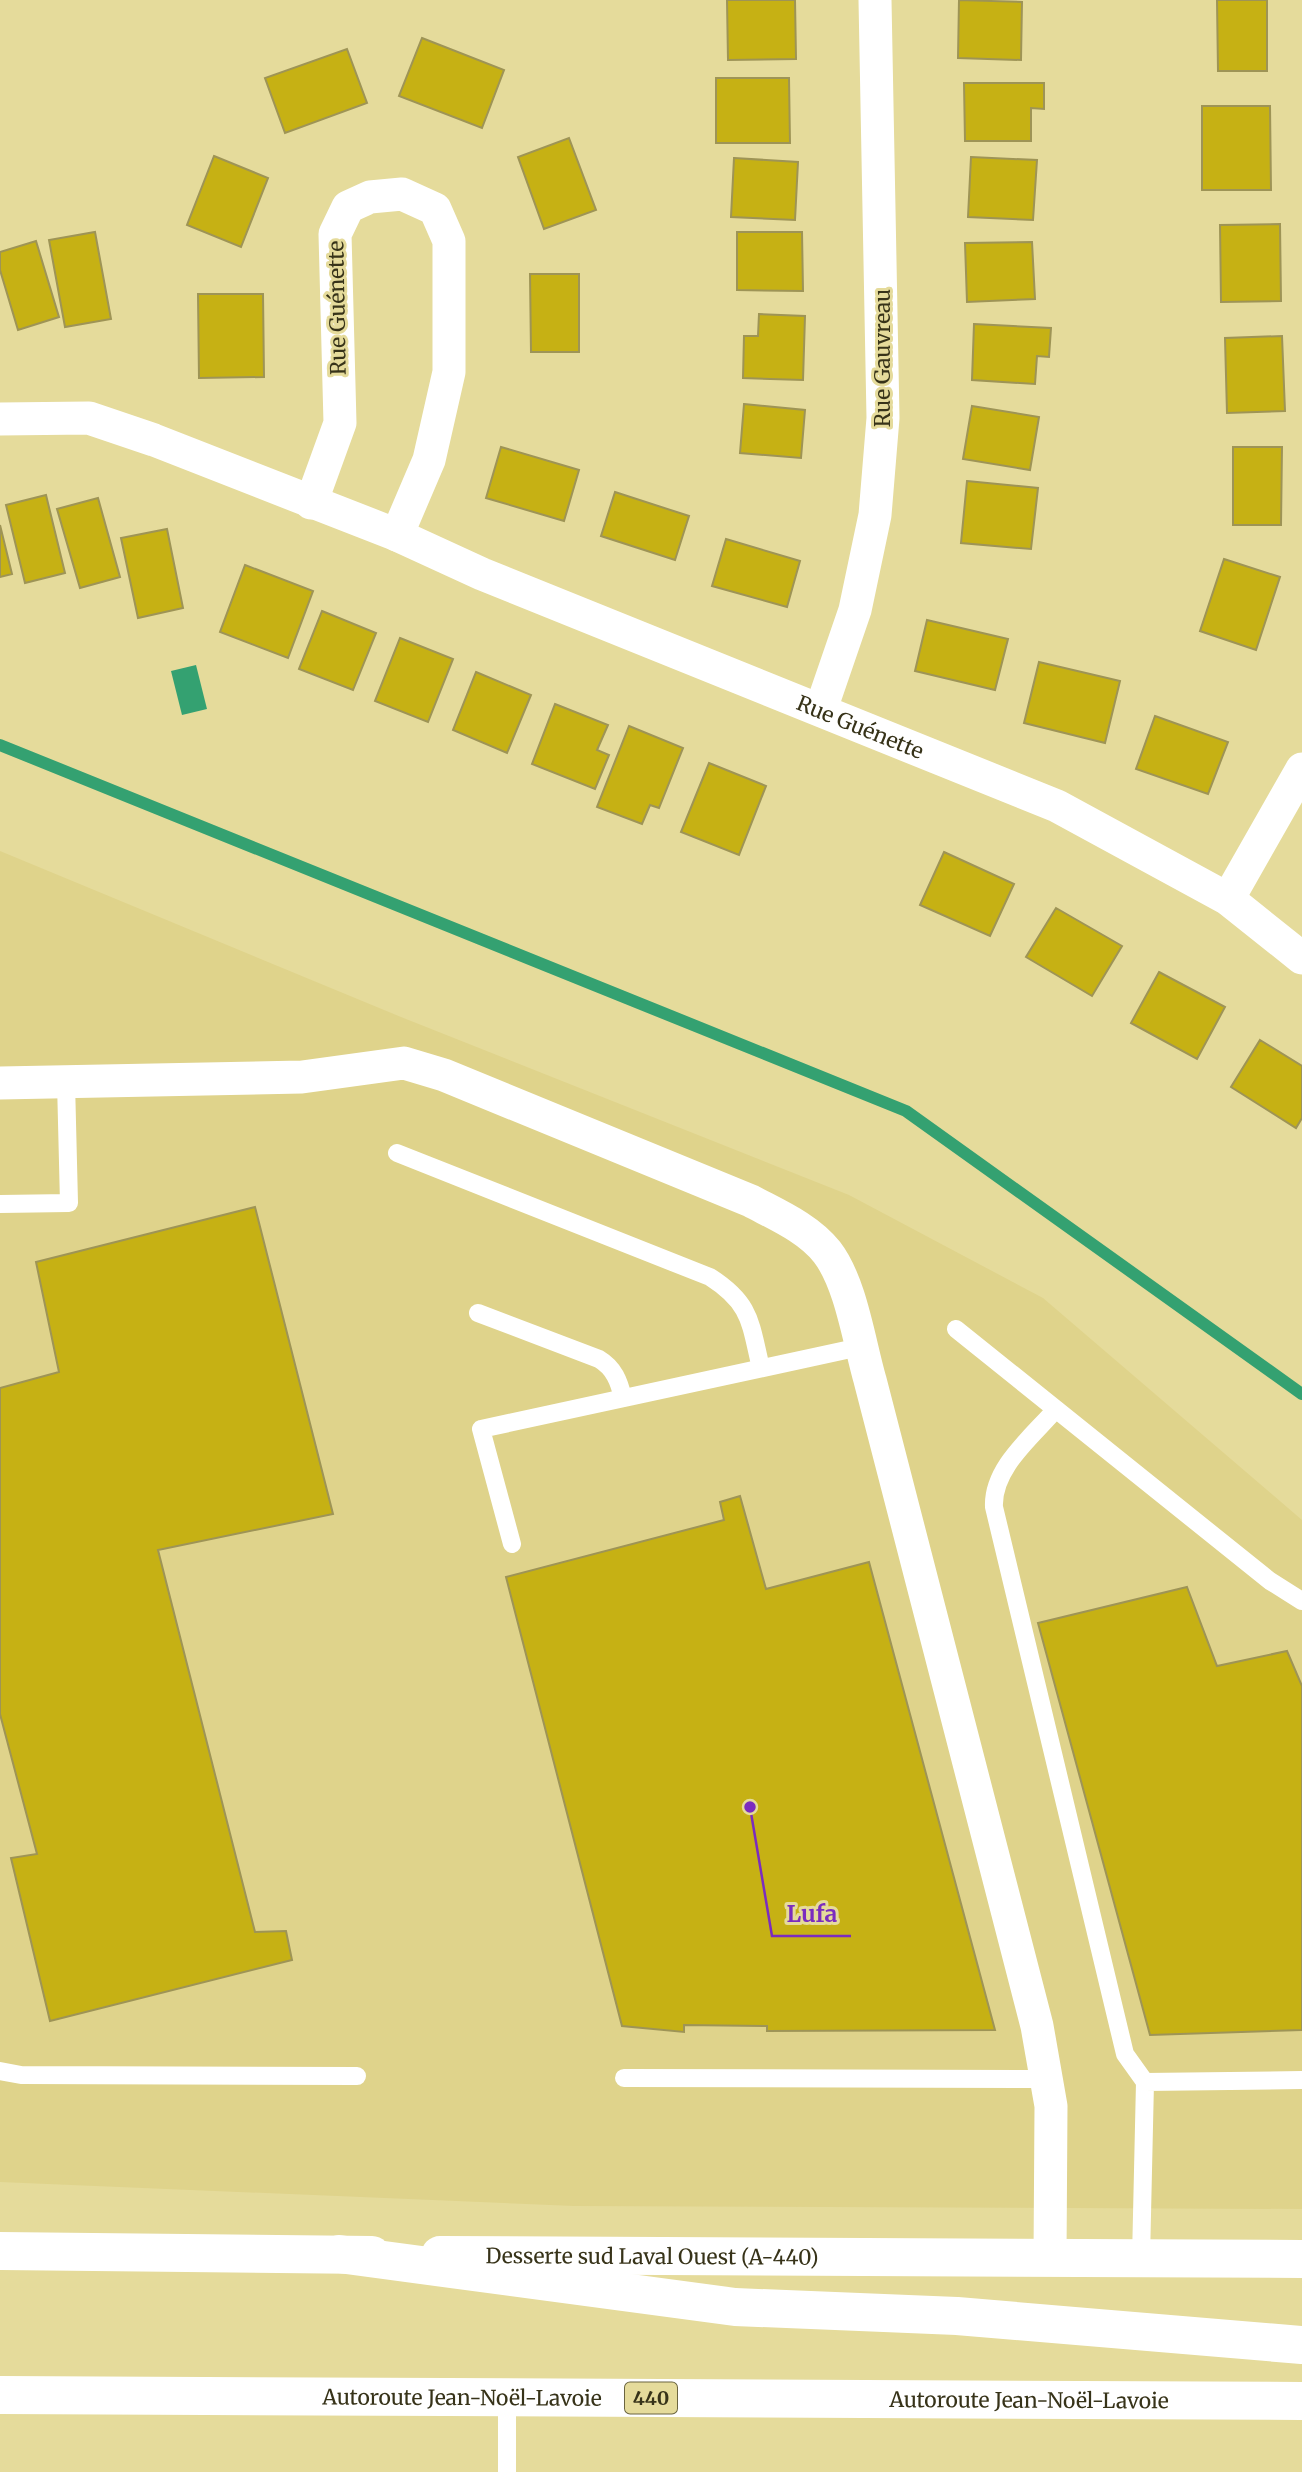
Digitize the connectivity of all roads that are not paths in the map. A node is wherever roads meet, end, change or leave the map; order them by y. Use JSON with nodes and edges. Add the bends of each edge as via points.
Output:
{"nodes":[{"id":1,"x":875,"y":0,"type":"edge"},
{"id":2,"x":0,"y":419,"type":"edge"},
{"id":3,"x":311,"y":503,"type":"junction"},
{"id":4,"x":397,"y":535,"type":"junction"},
{"id":5,"x":821,"y":709,"type":"junction"},
{"id":6,"x":1302,"y":769,"type":"edge"},
{"id":7,"x":1228,"y":899,"type":"junction"},
{"id":8,"x":1302,"y":958,"type":"edge"},
{"id":9,"x":66,"y":1082,"type":"junction"},
{"id":10,"x":0,"y":1083,"type":"edge"},
{"id":11,"x":397,"y":1153,"type":"dead end"},
{"id":12,"x":0,"y":1204,"type":"edge"},
{"id":13,"x":478,"y":1312,"type":"dead end"},
{"id":14,"x":956,"y":1329,"type":"dead end"},
{"id":15,"x":860,"y":1346,"type":"junction"},
{"id":16,"x":761,"y":1368,"type":"junction"},
{"id":17,"x":623,"y":1398,"type":"junction"},
{"id":18,"x":1056,"y":1409,"type":"junction"},
{"id":19,"x":512,"y":1544,"type":"dead end"},
{"id":20,"x":1302,"y":1601,"type":"edge"},
{"id":21,"x":0,"y":2071,"type":"edge"},
{"id":22,"x":357,"y":2076,"type":"dead end"},
{"id":23,"x":624,"y":2078,"type":"dead end"},
{"id":24,"x":1048,"y":2080,"type":"junction"},
{"id":25,"x":1302,"y":2080,"type":"edge"},
{"id":26,"x":1145,"y":2082,"type":"junction"},
{"id":27,"x":0,"y":2251,"type":"edge"},
{"id":28,"x":339,"y":2255,"type":"junction"},
{"id":29,"x":1051,"y":2258,"type":"junction"},
{"id":30,"x":1141,"y":2259,"type":"junction"},
{"id":31,"x":1302,"y":2259,"type":"edge"},
{"id":32,"x":1302,"y":2345,"type":"edge"},
{"id":33,"x":0,"y":2396,"type":"edge"},
{"id":34,"x":507,"y":2398,"type":"junction"},
{"id":35,"x":1302,"y":2402,"type":"edge"},
{"id":36,"x":507,"y":2472,"type":"edge"}],
"edges":[{"from":1,"to":5,"type":"street","name":"Rue Gauvreau","via":[[883,418],[875,515],[856,610]]},
{"from":2,"to":3,"type":"street","name":"Rue Guénette","via":[[89,418]]},
{"from":3,"to":4,"type":"street","name":"Rue Guénette"},
{"from":3,"to":4,"type":"street","name":"Rue Guénette","via":[[340,423],[335,234],[348,207],[370,197],[402,194],[435,209],[449,241],[452,288],[449,372],[429,460]]},
{"from":4,"to":5,"type":"street","name":"Rue Guénette","via":[[482,574]]},
{"from":5,"to":7,"type":"street","name":"Rue Guénette","via":[[1057,806]]},
{"from":6,"to":7,"type":"street"},
{"from":7,"to":8,"type":"street","name":"Rue Guénette"},
{"from":9,"to":10,"type":"street"},
{"from":9,"to":12,"type":"lane","via":[[69,1203]]},
{"from":9,"to":15,"type":"street","via":[[302,1077],[404,1063],[444,1075],[718,1187],[798,1227],[835,1266]]},
{"from":11,"to":16,"type":"lane","via":[[710,1277],[743,1303]]},
{"from":13,"to":17,"type":"lane","via":[[598,1359],[617,1376]]},
{"from":14,"to":18,"type":"lane"},
{"from":15,"to":16,"type":"lane"},
{"from":15,"to":24,"type":"street"},
{"from":16,"to":17,"type":"lane"},
{"from":17,"to":19,"type":"lane","via":[[481,1429]]},
{"from":18,"to":20,"type":"lane","via":[[1270,1581]]},
{"from":18,"to":26,"type":"lane","via":[[999,1478],[994,1507],[1125,2054]]},
{"from":21,"to":22,"type":"lane","via":[[21,2075]]},
{"from":23,"to":24,"type":"lane"},
{"from":24,"to":29,"type":"street"},
{"from":25,"to":26,"type":"lane"},
{"from":26,"to":30,"type":"lane"},
{"from":27,"to":28,"type":"main road","name":"Desserte sud Laval Ouest (A-440)"},
{"from":28,"to":29,"type":"main road","name":"Desserte sud Laval Ouest (A-440)"},
{"from":28,"to":32,"type":"main road","via":[[735,2307],[957,2316]]},
{"from":29,"to":30,"type":"main road","name":"Desserte sud Laval Ouest (A-440)"},
{"from":30,"to":31,"type":"main road","name":"Desserte sud Laval Ouest (A-440)"},
{"from":33,"to":34,"type":"main road","name":"Autoroute Jean-Noël-Lavoie","number":"440"},
{"from":34,"to":35,"type":"main road","name":"Autoroute Jean-Noël-Lavoie","number":"440"},
{"from":34,"to":36,"type":"lane"}]}
